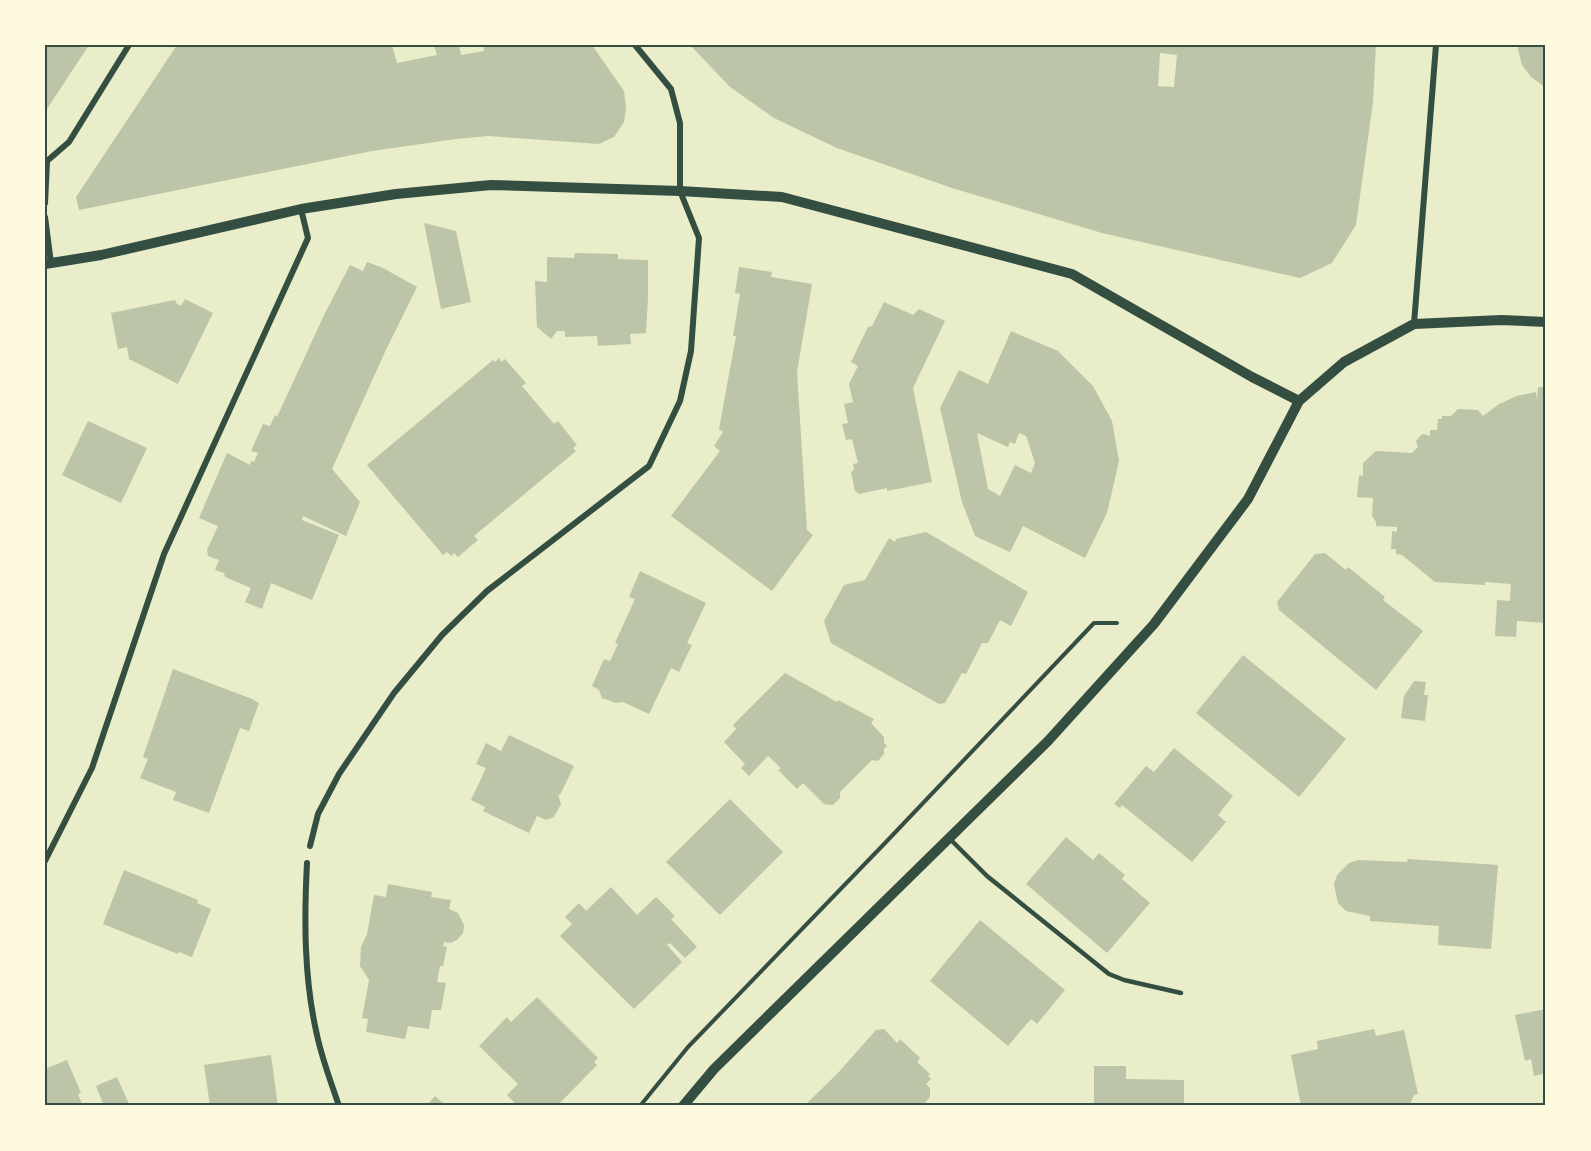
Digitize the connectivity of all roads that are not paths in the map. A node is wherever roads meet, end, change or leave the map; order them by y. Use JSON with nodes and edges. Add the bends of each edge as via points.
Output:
{"nodes":[{"id":1,"x":129,"y":45,"type":"edge"},
{"id":2,"x":634,"y":45,"type":"edge"},
{"id":3,"x":1436,"y":45,"type":"edge"},
{"id":4,"x":680,"y":191,"type":"junction"},
{"id":5,"x":45,"y":202,"type":"edge"},
{"id":6,"x":301,"y":209,"type":"junction"},
{"id":7,"x":45,"y":218,"type":"edge"},
{"id":8,"x":48,"y":264,"type":"edge"},
{"id":9,"x":1546,"y":322,"type":"edge"},
{"id":10,"x":1414,"y":324,"type":"junction"},
{"id":11,"x":1299,"y":401,"type":"junction"},
{"id":12,"x":949,"y":837,"type":"junction"},
{"id":13,"x":310,"y":846,"type":"dead end"},
{"id":14,"x":45,"y":861,"type":"edge"},
{"id":15,"x":307,"y":863,"type":"dead end"},
{"id":16,"x":1181,"y":993,"type":"dead end"},
{"id":17,"x":339,"y":1106,"type":"edge"},
{"id":18,"x":683,"y":1106,"type":"edge"}],
"edges":[{"from":1,"to":5,"type":"street","via":[[69,142],[47,160]]},
{"from":2,"to":4,"type":"street","via":[[671,89],[680,123]]},
{"from":3,"to":10,"type":"street"},
{"from":4,"to":6,"type":"street","via":[[491,185]]},
{"from":4,"to":11,"type":"street","via":[[782,197],[1072,274]]},
{"from":4,"to":13,"type":"street","via":[[699,238],[691,351],[680,401],[649,466],[487,591],[442,635],[394,693],[339,774],[318,814]]},
{"from":6,"to":8,"type":"street"},
{"from":6,"to":14,"type":"street","via":[[308,238],[164,554],[92,768]]},
{"from":7,"to":8,"type":"street"},
{"from":9,"to":10,"type":"street"},
{"from":10,"to":11,"type":"street","via":[[1344,362]]},
{"from":11,"to":12,"type":"street","via":[[1248,499],[1154,624],[1048,741]]},
{"from":12,"to":16,"type":"lane","via":[[987,876],[1109,974]]},
{"from":12,"to":18,"type":"street","via":[[714,1069]]},
{"from":15,"to":17,"type":"street","via":[[309,988],[317,1035]]}]}
